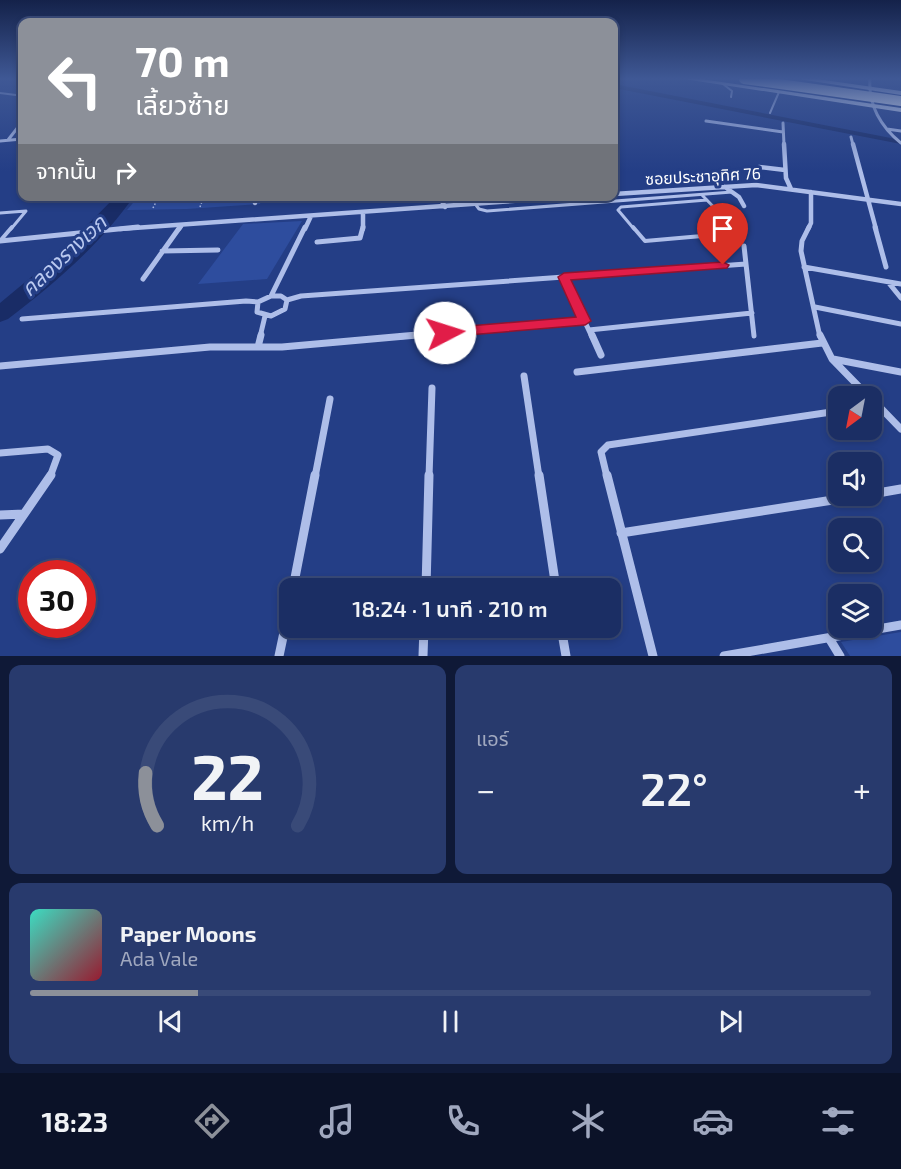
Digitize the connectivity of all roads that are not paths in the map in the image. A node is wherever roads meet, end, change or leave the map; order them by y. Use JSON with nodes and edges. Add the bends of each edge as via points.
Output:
{"nodes":[{"id":1,"x":771,"y":110,"type":"edge"},
{"id":2,"x":876,"y":110,"type":"edge"},
{"id":3,"x":770,"y":113,"type":"dead end"},
{"id":4,"x":706,"y":121,"type":"dead end"},
{"id":5,"x":783,"y":123,"type":"dead end"},
{"id":6,"x":887,"y":129,"type":"junction"},
{"id":7,"x":18,"y":130,"type":"edge"},
{"id":8,"x":901,"y":131,"type":"edge"},
{"id":9,"x":783,"y":132,"type":"junction"},
{"id":10,"x":851,"y":137,"type":"dead end"},
{"id":11,"x":18,"y":139,"type":"edge"},
{"id":12,"x":8,"y":140,"type":"junction"},
{"id":13,"x":0,"y":141,"type":"edge"},
{"id":14,"x":901,"y":143,"type":"edge"},
{"id":15,"x":759,"y":167,"type":"dead end"},
{"id":16,"x":785,"y":170,"type":"junction"},
{"id":17,"x":725,"y":187,"type":"junction"},
{"id":18,"x":790,"y":189,"type":"junction"},
{"id":19,"x":732,"y":192,"type":"junction"},
{"id":20,"x":811,"y":192,"type":"junction"},
{"id":21,"x":618,"y":194,"type":"edge"},
{"id":22,"x":702,"y":195,"type":"junction"},
{"id":23,"x":707,"y":200,"type":"junction"},
{"id":24,"x":868,"y":200,"type":"junction"},
{"id":25,"x":442,"y":201,"type":"edge"},
{"id":26,"x":510,"y":201,"type":"edge"},
{"id":27,"x":503,"y":202,"type":"joint"},
{"id":28,"x":901,"y":204,"type":"edge"},
{"id":29,"x":476,"y":205,"type":"junction"},
{"id":30,"x":744,"y":206,"type":"dead end"},
{"id":31,"x":445,"y":207,"type":"junction"},
{"id":32,"x":363,"y":212,"type":"junction"},
{"id":33,"x":0,"y":213,"type":"edge"},
{"id":34,"x":311,"y":216,"type":"junction"},
{"id":35,"x":182,"y":225,"type":"junction"},
{"id":36,"x":0,"y":241,"type":"edge"},
{"id":37,"x":317,"y":242,"type":"dead end"},
{"id":38,"x":744,"y":246,"type":"dead end"},
{"id":39,"x":218,"y":250,"type":"dead end"},
{"id":40,"x":162,"y":251,"type":"junction"},
{"id":41,"x":746,"y":264,"type":"junction"},
{"id":42,"x":804,"y":267,"type":"junction"},
{"id":43,"x":886,"y":267,"type":"dead end"},
{"id":44,"x":564,"y":277,"type":"junction"},
{"id":45,"x":142,"y":279,"type":"dead end"},
{"id":46,"x":887,"y":282,"type":"junction"},
{"id":47,"x":901,"y":284,"type":"edge"},
{"id":48,"x":271,"y":296,"type":"junction"},
{"id":49,"x":901,"y":298,"type":"edge"},
{"id":50,"x":287,"y":300,"type":"junction"},
{"id":51,"x":258,"y":302,"type":"junction"},
{"id":52,"x":815,"y":307,"type":"junction"},
{"id":53,"x":752,"y":313,"type":"junction"},
{"id":54,"x":265,"y":316,"type":"junction"},
{"id":55,"x":22,"y":319,"type":"dead end"},
{"id":56,"x":585,"y":321,"type":"junction"},
{"id":57,"x":901,"y":324,"type":"edge"},
{"id":58,"x":589,"y":330,"type":"junction"},
{"id":59,"x":754,"y":336,"type":"dead end"},
{"id":60,"x":822,"y":343,"type":"junction"},
{"id":61,"x":258,"y":347,"type":"junction"},
{"id":62,"x":601,"y":355,"type":"dead end"},
{"id":63,"x":832,"y":359,"type":"junction"},
{"id":64,"x":0,"y":366,"type":"edge"},
{"id":65,"x":577,"y":372,"type":"dead end"},
{"id":66,"x":901,"y":372,"type":"edge"},
{"id":67,"x":524,"y":376,"type":"dead end"},
{"id":68,"x":858,"y":386,"type":"edge"},
{"id":69,"x":432,"y":388,"type":"dead end"},
{"id":70,"x":330,"y":399,"type":"dead end"},
{"id":71,"x":828,"y":412,"type":"edge"},
{"id":72,"x":882,"y":412,"type":"edge"},
{"id":73,"x":901,"y":429,"type":"edge"},
{"id":74,"x":0,"y":453,"type":"edge"},
{"id":75,"x":901,"y":489,"type":"edge"},
{"id":76,"x":882,"y":492,"type":"edge"},
{"id":77,"x":828,"y":501,"type":"edge"},
{"id":78,"x":24,"y":514,"type":"junction"},
{"id":79,"x":0,"y":515,"type":"edge"},
{"id":80,"x":621,"y":533,"type":"junction"},
{"id":81,"x":0,"y":549,"type":"edge"},
{"id":82,"x":295,"y":578,"type":"edge"},
{"id":83,"x":426,"y":578,"type":"edge"},
{"id":84,"x":554,"y":578,"type":"edge"},
{"id":85,"x":901,"y":626,"type":"edge"},
{"id":86,"x":882,"y":629,"type":"edge"},
{"id":87,"x":283,"y":638,"type":"edge"},
{"id":88,"x":424,"y":638,"type":"edge"},
{"id":89,"x":563,"y":638,"type":"edge"},
{"id":90,"x":829,"y":638,"type":"joint"},
{"id":91,"x":279,"y":656,"type":"edge"},
{"id":92,"x":423,"y":656,"type":"edge"},
{"id":93,"x":566,"y":656,"type":"edge"},
{"id":94,"x":653,"y":656,"type":"edge"},
{"id":95,"x":724,"y":656,"type":"edge"},
{"id":96,"x":840,"y":656,"type":"edge"}],
"edges":[{"from":1,"to":3,"type":"lane"},
{"from":2,"to":6,"type":"street","via":[[878,120]]},
{"from":4,"to":9,"type":"street"},
{"from":5,"to":9,"type":"street"},
{"from":6,"to":8,"type":"street"},
{"from":6,"to":14,"type":"street"},
{"from":7,"to":12,"type":"street"},
{"from":9,"to":16,"type":"street"},
{"from":10,"to":24,"type":"street"},
{"from":11,"to":12,"type":"street"},
{"from":12,"to":13,"type":"street"},
{"from":15,"to":16,"type":"street"},
{"from":16,"to":18,"type":"street"},
{"from":17,"to":18,"type":"street","name":"ซอยประชาอุทิศ 76"},
{"from":17,"to":19,"type":"street"},
{"from":17,"to":21,"type":"street","name":"ซอยประชาอุทิศ 76"},
{"from":18,"to":20,"type":"street","name":"ซอยประชาอุทิศ 76"},
{"from":19,"to":22,"type":"lane"},
{"from":19,"to":30,"type":"street"},
{"from":20,"to":24,"type":"street","name":"ซอยประชาอุทิศ 76"},
{"from":20,"to":42,"type":"street","via":[[811,223],[801,251]]},
{"from":22,"to":23,"type":"lane"},
{"from":22,"to":29,"type":"lane","via":[[487,211]]},
{"from":23,"to":23,"type":"lane","via":[[735,226],[736,233],[645,241],[618,210]]},
{"from":24,"to":28,"type":"street","name":"ซอยประชาอุทิศ 76"},
{"from":24,"to":43,"type":"street"},
{"from":25,"to":31,"type":"street"},
{"from":26,"to":27,"type":"street"},
{"from":27,"to":29,"type":"street"},
{"from":29,"to":31,"type":"street"},
{"from":31,"to":32,"type":"street"},
{"from":32,"to":34,"type":"street"},
{"from":32,"to":37,"type":"street","via":[[360,237]]},
{"from":33,"to":36,"type":"lane","via":[[26,211]]},
{"from":34,"to":35,"type":"street"},
{"from":34,"to":48,"type":"street"},
{"from":35,"to":36,"type":"street"},
{"from":35,"to":40,"type":"street"},
{"from":38,"to":41,"type":"street"},
{"from":39,"to":40,"type":"street"},
{"from":40,"to":45,"type":"street"},
{"from":41,"to":44,"type":"street"},
{"from":41,"to":53,"type":"street"},
{"from":42,"to":46,"type":"street"},
{"from":42,"to":52,"type":"street"},
{"from":44,"to":50,"type":"street"},
{"from":44,"to":56,"type":"street"},
{"from":46,"to":47,"type":"street"},
{"from":46,"to":49,"type":"street"},
{"from":48,"to":50,"type":"street"},
{"from":48,"to":51,"type":"street"},
{"from":50,"to":54,"type":"street","via":[[281,312]]},
{"from":51,"to":54,"type":"street","via":[[255,309]]},
{"from":51,"to":55,"type":"street"},
{"from":52,"to":57,"type":"street"},
{"from":52,"to":60,"type":"street"},
{"from":53,"to":58,"type":"street"},
{"from":53,"to":59,"type":"street"},
{"from":54,"to":61,"type":"street"},
{"from":56,"to":58,"type":"street"},
{"from":56,"to":61,"type":"street"},
{"from":58,"to":62,"type":"street"},
{"from":60,"to":63,"type":"street"},
{"from":60,"to":65,"type":"street"},
{"from":61,"to":64,"type":"street","via":[[210,347]]},
{"from":63,"to":66,"type":"street"},
{"from":63,"to":68,"type":"street"},
{"from":67,"to":84,"type":"street"},
{"from":69,"to":83,"type":"street"},
{"from":70,"to":82,"type":"street"},
{"from":71,"to":80,"type":"street","via":[[608,445],[601,452]]},
{"from":72,"to":73,"type":"street"},
{"from":74,"to":78,"type":"street","via":[[48,449],[58,455],[54,470]]},
{"from":75,"to":76,"type":"street"},
{"from":77,"to":80,"type":"street"},
{"from":78,"to":79,"type":"street"},
{"from":78,"to":81,"type":"street"},
{"from":80,"to":94,"type":"street"},
{"from":85,"to":86,"type":"street"},
{"from":87,"to":91,"type":"street"},
{"from":88,"to":92,"type":"street"},
{"from":89,"to":93,"type":"street"},
{"from":90,"to":95,"type":"street"},
{"from":90,"to":96,"type":"street"}]}
